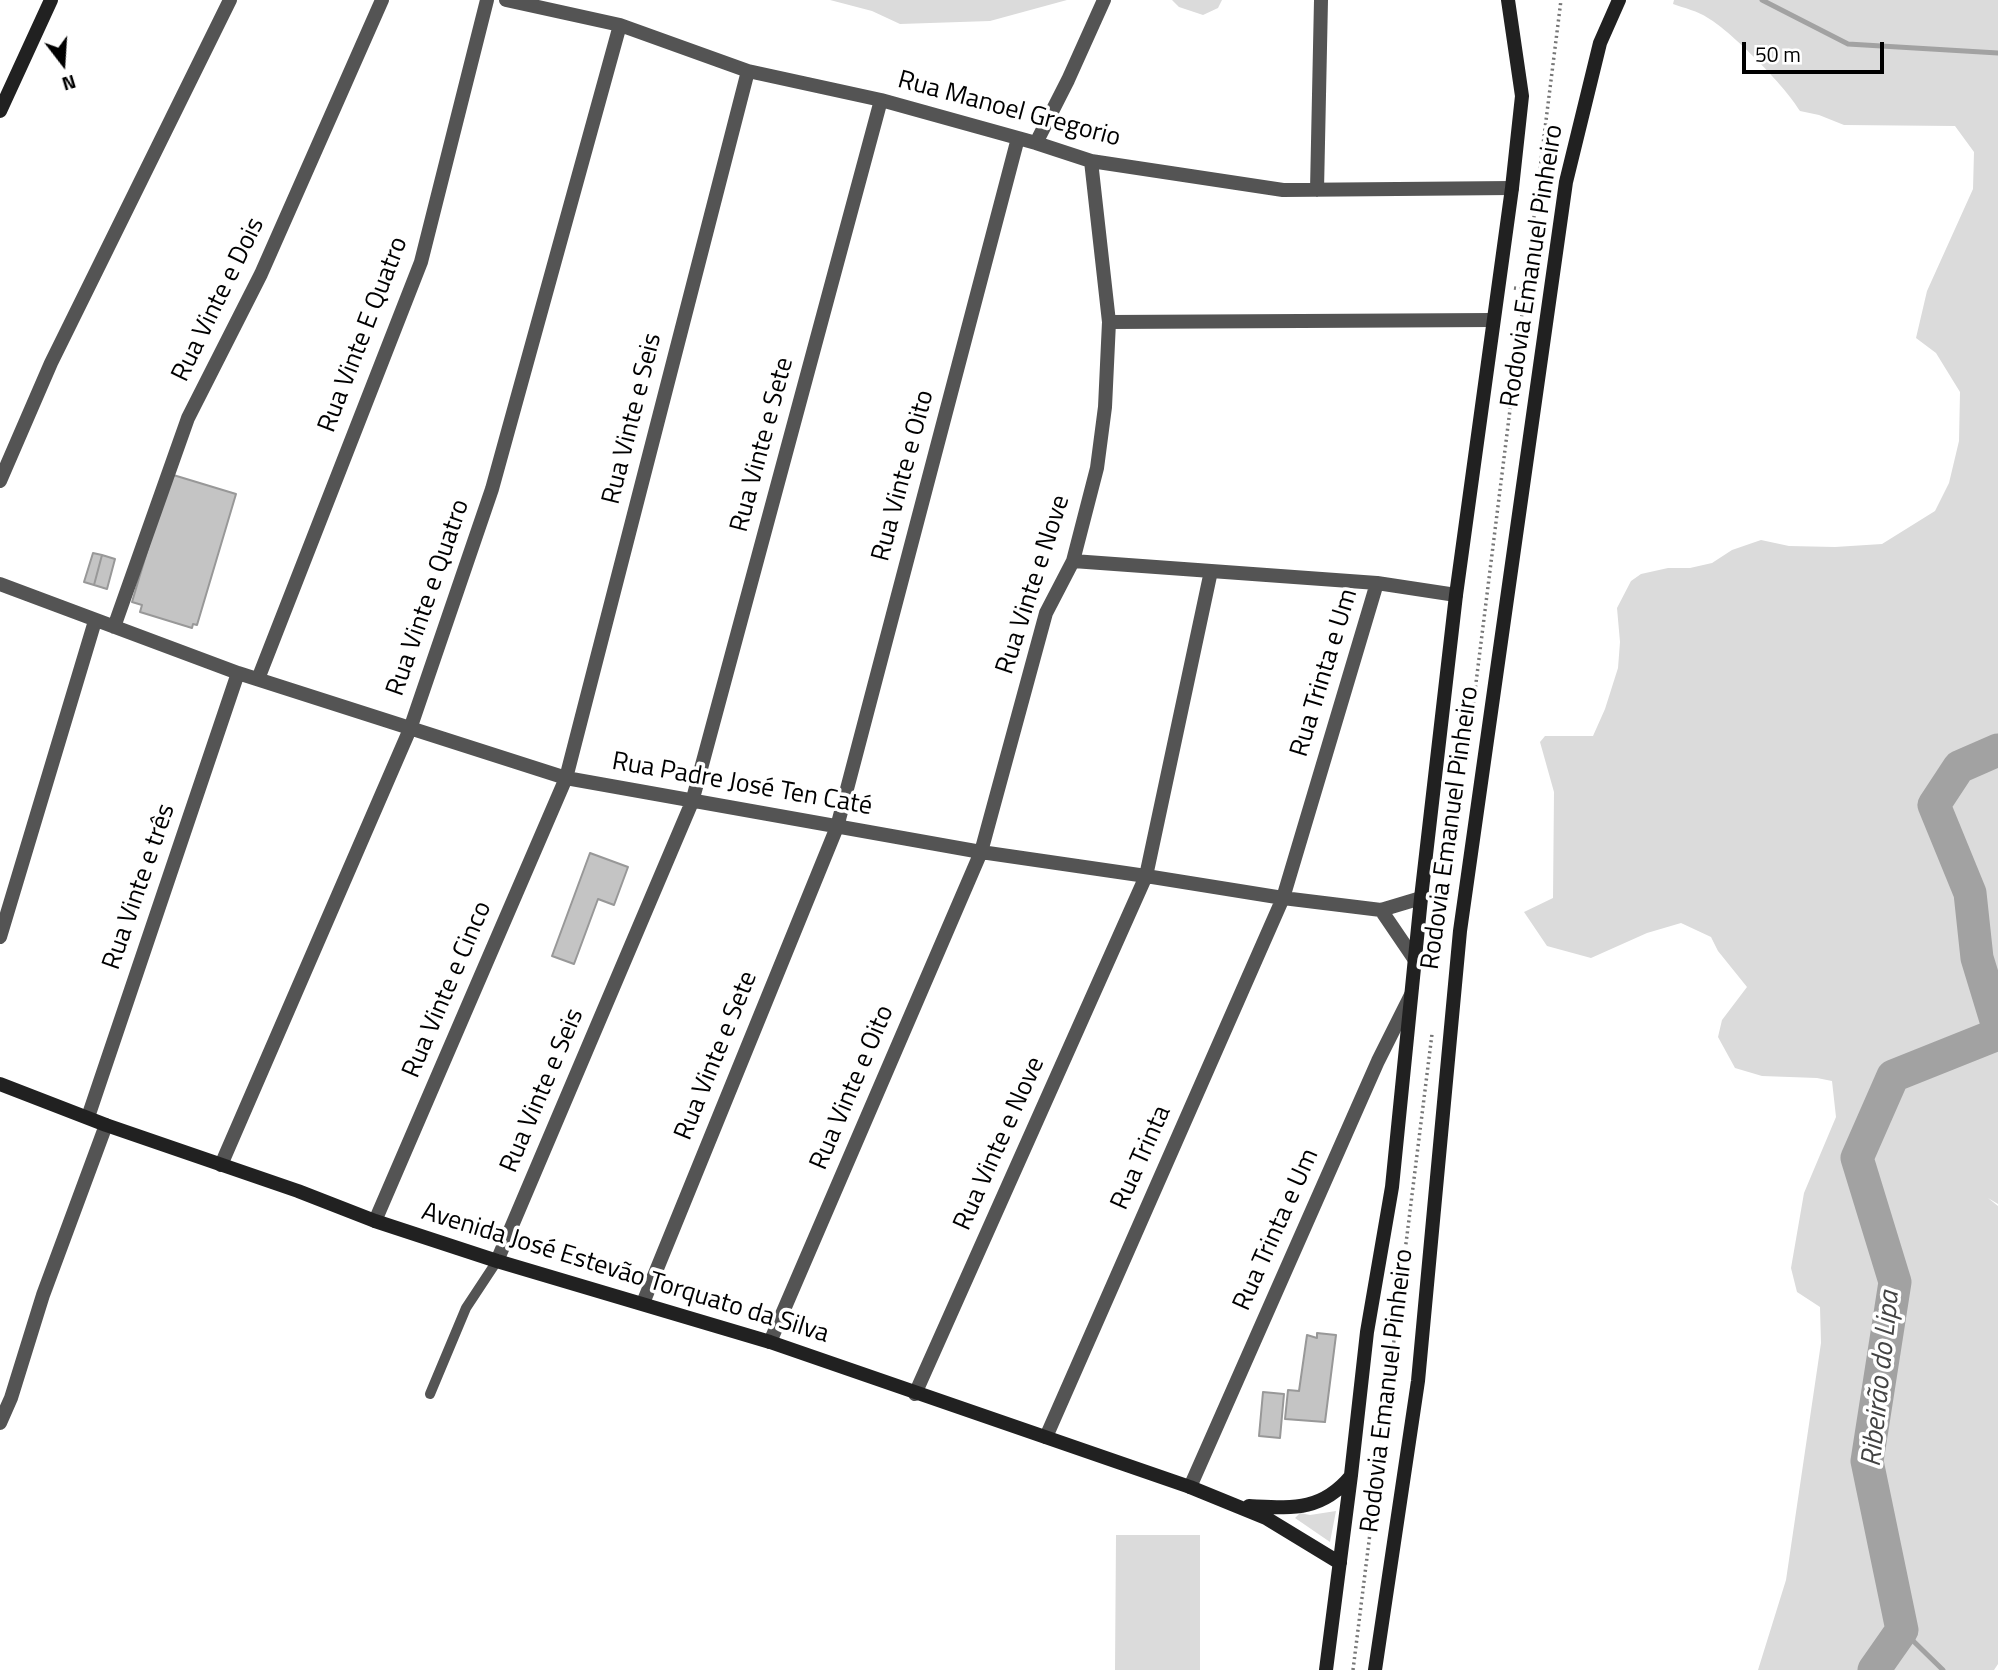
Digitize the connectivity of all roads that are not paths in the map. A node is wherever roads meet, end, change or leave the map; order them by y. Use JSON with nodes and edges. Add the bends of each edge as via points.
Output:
{"nodes":[{"id":1,"x":51,"y":0,"type":"edge"},
{"id":2,"x":230,"y":0,"type":"edge"},
{"id":3,"x":382,"y":0,"type":"edge"},
{"id":4,"x":487,"y":0,"type":"edge"},
{"id":5,"x":506,"y":0,"type":"edge"},
{"id":6,"x":1104,"y":0,"type":"edge"},
{"id":7,"x":1321,"y":0,"type":"edge"},
{"id":8,"x":1508,"y":0,"type":"edge"},
{"id":9,"x":1619,"y":0,"type":"edge"},
{"id":10,"x":620,"y":25,"type":"junction"},
{"id":11,"x":748,"y":71,"type":"junction"},
{"id":12,"x":881,"y":100,"type":"junction"},
{"id":13,"x":0,"y":111,"type":"edge"},
{"id":14,"x":1018,"y":138,"type":"junction"},
{"id":15,"x":1036,"y":143,"type":"junction"},
{"id":16,"x":1091,"y":162,"type":"junction"},
{"id":17,"x":1512,"y":188,"type":"junction"},
{"id":18,"x":1317,"y":190,"type":"junction"},
{"id":19,"x":1493,"y":320,"type":"junction"},
{"id":20,"x":1109,"y":322,"type":"junction"},
{"id":21,"x":0,"y":481,"type":"edge"},
{"id":22,"x":1073,"y":561,"type":"junction"},
{"id":23,"x":1211,"y":571,"type":"junction"},
{"id":24,"x":1377,"y":583,"type":"junction"},
{"id":25,"x":0,"y":584,"type":"edge"},
{"id":26,"x":1456,"y":595,"type":"junction"},
{"id":27,"x":95,"y":621,"type":"junction"},
{"id":28,"x":114,"y":627,"type":"junction"},
{"id":29,"x":238,"y":673,"type":"junction"},
{"id":30,"x":258,"y":679,"type":"junction"},
{"id":31,"x":410,"y":729,"type":"junction"},
{"id":32,"x":566,"y":778,"type":"junction"},
{"id":33,"x":692,"y":802,"type":"junction"},
{"id":34,"x":837,"y":827,"type":"junction"},
{"id":35,"x":981,"y":852,"type":"junction"},
{"id":36,"x":1146,"y":876,"type":"junction"},
{"id":37,"x":1283,"y":898,"type":"junction"},
{"id":38,"x":1421,"y":898,"type":"junction"},
{"id":39,"x":1381,"y":910,"type":"junction"},
{"id":40,"x":0,"y":937,"type":"edge"},
{"id":41,"x":1415,"y":960,"type":"junction"},
{"id":42,"x":1411,"y":993,"type":"junction"},
{"id":43,"x":0,"y":1084,"type":"edge"},
{"id":44,"x":88,"y":1117,"type":"junction"},
{"id":45,"x":106,"y":1125,"type":"junction"},
{"id":46,"x":221,"y":1166,"type":"junction"},
{"id":47,"x":375,"y":1221,"type":"junction"},
{"id":48,"x":497,"y":1261,"type":"junction"},
{"id":49,"x":643,"y":1303,"type":"junction"},
{"id":50,"x":770,"y":1342,"type":"junction"},
{"id":51,"x":430,"y":1394,"type":"dead end"},
{"id":52,"x":915,"y":1394,"type":"junction"},
{"id":53,"x":0,"y":1423,"type":"edge"},
{"id":54,"x":1046,"y":1437,"type":"junction"},
{"id":55,"x":1351,"y":1475,"type":"junction"},
{"id":56,"x":1190,"y":1487,"type":"junction"},
{"id":57,"x":1237,"y":1505,"type":"junction"},
{"id":58,"x":1340,"y":1563,"type":"junction"},
{"id":59,"x":1326,"y":1670,"type":"edge"},
{"id":60,"x":1375,"y":1670,"type":"edge"}],
"edges":[{"from":1,"to":13,"type":"main road"},
{"from":2,"to":21,"type":"street","via":[[51,363]]},
{"from":3,"to":28,"type":"street","name":"Rua Vinte e Dois","via":[[261,274],[188,418]]},
{"from":4,"to":30,"type":"street","name":"Rua Vinte E Quatro","via":[[421,262]]},
{"from":5,"to":10,"type":"street","name":"Rua Manoel Gregorio"},
{"from":6,"to":15,"type":"street"},
{"from":7,"to":18,"type":"street"},
{"from":8,"to":17,"type":"main road","name":"Rodovia Emanuel Pinheiro","via":[[1522,96]]},
{"from":9,"to":60,"type":"main road","name":"Rodovia Emanuel Pinheiro","via":[[1600,43],[1566,182],[1460,930],[1418,1381]]},
{"from":10,"to":11,"type":"street","name":"Rua Manoel Gregorio"},
{"from":10,"to":31,"type":"street","name":"Rua Vinte e Quatro","via":[[492,489]]},
{"from":11,"to":12,"type":"street","name":"Rua Manoel Gregorio"},
{"from":11,"to":32,"type":"street","name":"Rua Vinte e Seis"},
{"from":12,"to":14,"type":"street","name":"Rua Manoel Gregorio"},
{"from":12,"to":33,"type":"street","name":"Rua Vinte e Sete"},
{"from":14,"to":15,"type":"street","name":"Rua Manoel Gregorio"},
{"from":14,"to":34,"type":"street","name":"Rua Vinte e Oito"},
{"from":15,"to":16,"type":"street","name":"Rua Manoel Gregorio"},
{"from":16,"to":18,"type":"street","name":"Rua Manoel Gregorio","via":[[1283,190]]},
{"from":16,"to":20,"type":"street","name":"Rua Vinte e Nove"},
{"from":17,"to":18,"type":"street","name":"Rua Manoel Gregorio"},
{"from":17,"to":19,"type":"main road","name":"Rodovia Emanuel Pinheiro"},
{"from":19,"to":20,"type":"street"},
{"from":19,"to":26,"type":"main road","name":"Rodovia Emanuel Pinheiro"},
{"from":20,"to":22,"type":"street","name":"Rua Vinte e Nove","via":[[1097,468]]},
{"from":22,"to":23,"type":"street"},
{"from":22,"to":35,"type":"street","name":"Rua Vinte e Nove","via":[[1046,613]]},
{"from":23,"to":24,"type":"street"},
{"from":23,"to":36,"type":"street"},
{"from":24,"to":26,"type":"street"},
{"from":24,"to":37,"type":"street","name":"Rua Trinta e Um"},
{"from":25,"to":27,"type":"street","name":"Rua Padre José Ten Caté"},
{"from":26,"to":38,"type":"main road","name":"Rodovia Emanuel Pinheiro"},
{"from":27,"to":28,"type":"street","name":"Rua Padre José Ten Caté"},
{"from":27,"to":40,"type":"street"},
{"from":28,"to":29,"type":"street","name":"Rua Padre José Ten Caté"},
{"from":29,"to":30,"type":"street","name":"Rua Padre José Ten Caté"},
{"from":29,"to":44,"type":"street","name":"Rua Vinte e três"},
{"from":30,"to":31,"type":"street","name":"Rua Padre José Ten Caté"},
{"from":31,"to":32,"type":"street","name":"Rua Padre José Ten Caté"},
{"from":31,"to":46,"type":"street","name":"Rua Vinte e Quatro"},
{"from":32,"to":33,"type":"street","name":"Rua Padre José Ten Caté"},
{"from":32,"to":47,"type":"street","name":"Rua Vinte e Cinco"},
{"from":33,"to":34,"type":"street","name":"Rua Padre José Ten Caté"},
{"from":33,"to":48,"type":"street","name":"Rua Vinte e Seis"},
{"from":34,"to":35,"type":"street","name":"Rua Padre José Ten Caté"},
{"from":34,"to":49,"type":"street","name":"Rua Vinte e Sete"},
{"from":35,"to":36,"type":"street","name":"Rua Padre José Ten Caté"},
{"from":35,"to":50,"type":"street","name":"Rua Vinte e Oito"},
{"from":36,"to":37,"type":"street","name":"Rua Padre José Ten Caté"},
{"from":36,"to":52,"type":"street","name":"Rua Vinte e Nove"},
{"from":37,"to":39,"type":"street","name":"Rua Padre José Ten Caté"},
{"from":37,"to":54,"type":"street","name":"Rua Trinta"},
{"from":38,"to":39,"type":"street"},
{"from":38,"to":41,"type":"main road","name":"Rodovia Emanuel Pinheiro"},
{"from":39,"to":41,"type":"street"},
{"from":41,"to":42,"type":"main road","name":"Rodovia Emanuel Pinheiro"},
{"from":42,"to":55,"type":"main road","name":"Rodovia Emanuel Pinheiro","via":[[1392,1187],[1367,1332]]},
{"from":42,"to":56,"type":"street","name":"Rua Trinta e Um"},
{"from":43,"to":44,"type":"main road","name":"Avenida José Estevão Torquato da Silva"},
{"from":44,"to":45,"type":"main road","name":"Avenida José Estevão Torquato da Silva"},
{"from":45,"to":46,"type":"main road","name":"Avenida José Estevão Torquato da Silva"},
{"from":45,"to":53,"type":"street"},
{"from":46,"to":47,"type":"main road","name":"Avenida José Estevão Torquato da Silva"},
{"from":47,"to":48,"type":"main road","name":"Avenida José Estevão Torquato da Silva"},
{"from":48,"to":49,"type":"main road","name":"Avenida José Estevão Torquato da Silva"},
{"from":48,"to":51,"type":"lane","name":"Rua Vinte e Seis","via":[[467,1308]]},
{"from":49,"to":50,"type":"main road","name":"Avenida José Estevão Torquato da Silva"},
{"from":50,"to":52,"type":"main road","name":"Avenida José Estevão Torquato da Silva"},
{"from":52,"to":54,"type":"main road","name":"Avenida José Estevão Torquato da Silva"},
{"from":54,"to":56,"type":"main road","name":"Avenida José Estevão Torquato da Silva"},
{"from":55,"to":57,"type":"main road","name":"Avenida José Estevão Torquato da Silva","via":[[1339,1490],[1298,1508]]},
{"from":55,"to":58,"type":"main road","name":"Rodovia Emanuel Pinheiro"},
{"from":56,"to":57,"type":"main road","name":"Avenida José Estevão Torquato da Silva"},
{"from":57,"to":58,"type":"main road","name":"Avenida José Estevão Torquato da Silva"},
{"from":58,"to":59,"type":"main road","name":"Rodovia Emanuel Pinheiro"}]}
